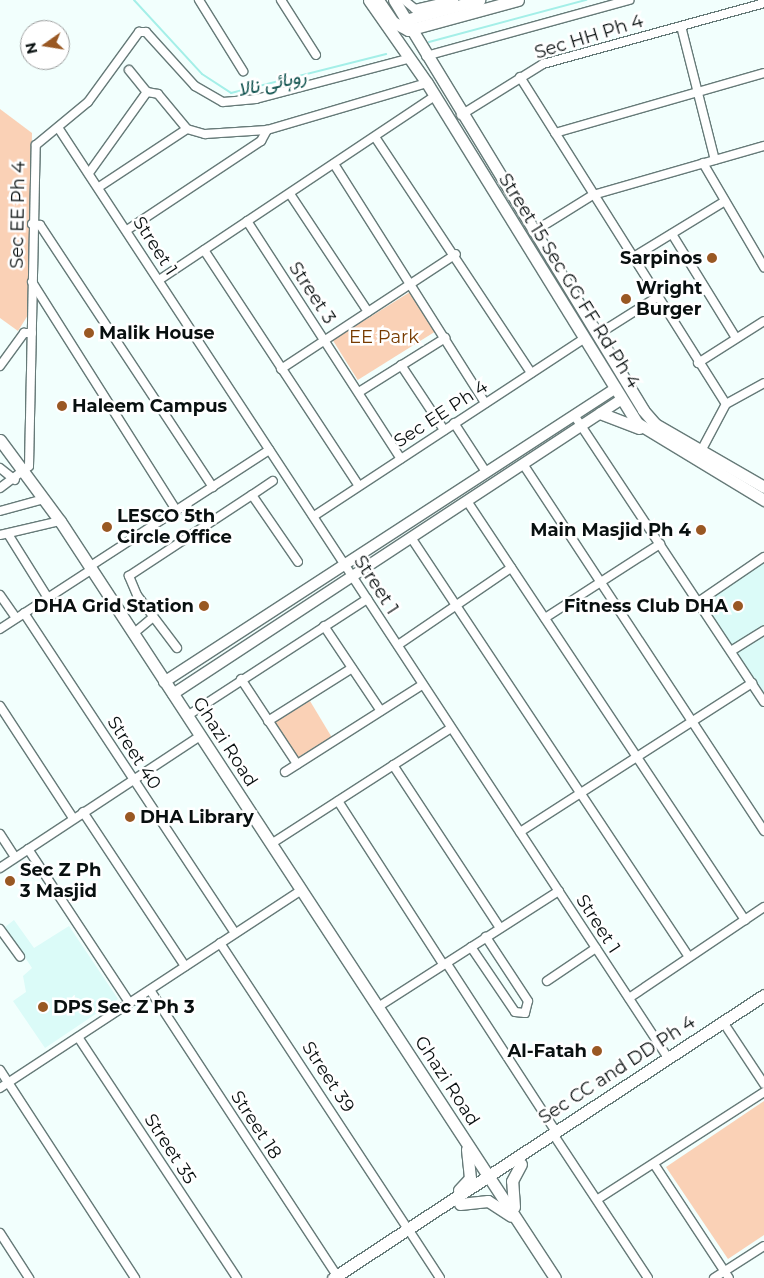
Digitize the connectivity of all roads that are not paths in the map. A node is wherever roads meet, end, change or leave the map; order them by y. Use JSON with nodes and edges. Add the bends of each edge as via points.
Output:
{"nodes":[{"id":1,"x":199,"y":0,"type":"edge"},
{"id":2,"x":281,"y":0,"type":"edge"},
{"id":3,"x":369,"y":0,"type":"edge"},
{"id":4,"x":378,"y":0,"type":"edge"},
{"id":5,"x":394,"y":0,"type":"edge"},
{"id":6,"x":404,"y":0,"type":"edge"},
{"id":7,"x":454,"y":0,"type":"edge"},
{"id":8,"x":480,"y":0,"type":"edge"},
{"id":9,"x":518,"y":0,"type":"edge"},
{"id":10,"x":629,"y":0,"type":"edge"},
{"id":11,"x":764,"y":3,"type":"edge"},
{"id":12,"x":406,"y":25,"type":"junction"},
{"id":13,"x":681,"y":26,"type":"junction"},
{"id":14,"x":316,"y":55,"type":"dead end"},
{"id":15,"x":426,"y":56,"type":"junction"},
{"id":16,"x":407,"y":59,"type":"junction"},
{"id":17,"x":129,"y":70,"type":"dead end"},
{"id":18,"x":243,"y":71,"type":"dead end"},
{"id":19,"x":420,"y":73,"type":"junction"},
{"id":20,"x":764,"y":73,"type":"edge"},
{"id":21,"x":520,"y":77,"type":"junction"},
{"id":22,"x":427,"y":84,"type":"junction"},
{"id":23,"x":147,"y":92,"type":"junction"},
{"id":24,"x":698,"y":92,"type":"junction"},
{"id":25,"x":435,"y":96,"type":"junction"},
{"id":26,"x":461,"y":115,"type":"junction"},
{"id":27,"x":187,"y":128,"type":"junction"},
{"id":28,"x":59,"y":129,"type":"junction"},
{"id":29,"x":267,"y":130,"type":"junction"},
{"id":30,"x":555,"y":133,"type":"junction"},
{"id":31,"x":375,"y":138,"type":"junction"},
{"id":32,"x":764,"y":146,"type":"edge"},
{"id":33,"x":715,"y":160,"type":"junction"},
{"id":34,"x":703,"y":163,"type":"junction"},
{"id":35,"x":334,"y":164,"type":"junction"},
{"id":36,"x":89,"y":173,"type":"junction"},
{"id":37,"x":99,"y":187,"type":"junction"},
{"id":38,"x":290,"y":194,"type":"junction"},
{"id":39,"x":593,"y":195,"type":"junction"},
{"id":40,"x":725,"y":201,"type":"junction"},
{"id":41,"x":247,"y":221,"type":"junction"},
{"id":42,"x":32,"y":224,"type":"junction"},
{"id":43,"x":127,"y":230,"type":"junction"},
{"id":44,"x":533,"y":232,"type":"junction"},
{"id":45,"x":672,"y":234,"type":"junction"},
{"id":46,"x":204,"y":250,"type":"junction"},
{"id":47,"x":456,"y":254,"type":"junction"},
{"id":48,"x":632,"y":258,"type":"junction"},
{"id":49,"x":764,"y":267,"type":"edge"},
{"id":50,"x":159,"y":280,"type":"junction"},
{"id":51,"x":32,"y":282,"type":"junction"},
{"id":52,"x":411,"y":284,"type":"junction"},
{"id":53,"x":657,"y":297,"type":"junction"},
{"id":54,"x":368,"y":312,"type":"junction"},
{"id":55,"x":764,"y":321,"type":"edge"},
{"id":56,"x":32,"y":332,"type":"junction"},
{"id":57,"x":597,"y":335,"type":"junction"},
{"id":58,"x":445,"y":338,"type":"junction"},
{"id":59,"x":585,"y":338,"type":"junction"},
{"id":60,"x":736,"y":338,"type":"junction"},
{"id":61,"x":325,"y":340,"type":"junction"},
{"id":62,"x":698,"y":362,"type":"junction"},
{"id":63,"x":401,"y":365,"type":"junction"},
{"id":64,"x":0,"y":366,"type":"edge"},
{"id":65,"x":281,"y":369,"type":"junction"},
{"id":66,"x":531,"y":373,"type":"junction"},
{"id":67,"x":764,"y":383,"type":"edge"},
{"id":68,"x":616,"y":388,"type":"junction"},
{"id":69,"x":359,"y":392,"type":"junction"},
{"id":70,"x":622,"y":399,"type":"junction"},
{"id":71,"x":485,"y":403,"type":"junction"},
{"id":72,"x":726,"y":404,"type":"junction"},
{"id":73,"x":600,"y":413,"type":"junction"},
{"id":74,"x":574,"y":415,"type":"junction"},
{"id":75,"x":454,"y":423,"type":"junction"},
{"id":76,"x":580,"y":425,"type":"junction"},
{"id":77,"x":643,"y":429,"type":"junction"},
{"id":78,"x":444,"y":430,"type":"junction"},
{"id":79,"x":0,"y":440,"type":"edge"},
{"id":80,"x":269,"y":450,"type":"junction"},
{"id":81,"x":701,"y":451,"type":"junction"},
{"id":82,"x":401,"y":459,"type":"junction"},
{"id":83,"x":523,"y":464,"type":"junction"},
{"id":84,"x":0,"y":468,"type":"edge"},
{"id":85,"x":486,"y":472,"type":"junction"},
{"id":86,"x":25,"y":473,"type":"junction"},
{"id":87,"x":15,"y":480,"type":"junction"},
{"id":88,"x":273,"y":481,"type":"dead end"},
{"id":89,"x":359,"y":486,"type":"junction"},
{"id":90,"x":213,"y":487,"type":"junction"},
{"id":91,"x":764,"y":487,"type":"edge"},
{"id":92,"x":0,"y":488,"type":"edge"},
{"id":93,"x":252,"y":495,"type":"junction"},
{"id":94,"x":44,"y":499,"type":"junction"},
{"id":95,"x":764,"y":500,"type":"edge"},
{"id":96,"x":467,"y":501,"type":"junction"},
{"id":97,"x":0,"y":511,"type":"edge"},
{"id":98,"x":177,"y":511,"type":"junction"},
{"id":99,"x":314,"y":516,"type":"junction"},
{"id":100,"x":60,"y":521,"type":"junction"},
{"id":101,"x":4,"y":535,"type":"edge"},
{"id":102,"x":412,"y":539,"type":"junction"},
{"id":103,"x":660,"y":544,"type":"junction"},
{"id":104,"x":764,"y":557,"type":"edge"},
{"id":105,"x":298,"y":562,"type":"dead end"},
{"id":106,"x":345,"y":565,"type":"junction"},
{"id":107,"x":90,"y":568,"type":"junction"},
{"id":108,"x":511,"y":568,"type":"junction"},
{"id":109,"x":353,"y":577,"type":"junction"},
{"id":110,"x":601,"y":583,"type":"junction"},
{"id":111,"x":0,"y":595,"type":"edge"},
{"id":112,"x":48,"y":598,"type":"junction"},
{"id":113,"x":367,"y":599,"type":"junction"},
{"id":114,"x":698,"y":602,"type":"junction"},
{"id":115,"x":457,"y":605,"type":"junction"},
{"id":116,"x":24,"y":613,"type":"junction"},
{"id":117,"x":153,"y":617,"type":"junction"},
{"id":118,"x":16,"y":618,"type":"junction"},
{"id":119,"x":545,"y":618,"type":"junction"},
{"id":120,"x":324,"y":626,"type":"junction"},
{"id":121,"x":0,"y":629,"type":"edge"},
{"id":122,"x":764,"y":630,"type":"edge"},
{"id":123,"x":133,"y":634,"type":"junction"},
{"id":124,"x":398,"y":645,"type":"junction"},
{"id":125,"x":177,"y":648,"type":"dead end"},
{"id":126,"x":731,"y":651,"type":"junction"},
{"id":127,"x":352,"y":668,"type":"junction"},
{"id":128,"x":241,"y":679,"type":"junction"},
{"id":129,"x":164,"y":682,"type":"junction"},
{"id":130,"x":752,"y":683,"type":"junction"},
{"id":131,"x":422,"y":685,"type":"junction"},
{"id":132,"x":172,"y":694,"type":"junction"},
{"id":133,"x":764,"y":702,"type":"edge"},
{"id":134,"x":0,"y":706,"type":"edge"},
{"id":135,"x":382,"y":711,"type":"junction"},
{"id":136,"x":187,"y":716,"type":"junction"},
{"id":137,"x":268,"y":721,"type":"junction"},
{"id":138,"x":693,"y":722,"type":"junction"},
{"id":139,"x":450,"y":728,"type":"junction"},
{"id":140,"x":200,"y":736,"type":"junction"},
{"id":141,"x":638,"y":758,"type":"junction"},
{"id":142,"x":297,"y":764,"type":"junction"},
{"id":143,"x":393,"y":765,"type":"junction"},
{"id":144,"x":285,"y":772,"type":"dead end"},
{"id":145,"x":134,"y":780,"type":"junction"},
{"id":146,"x":580,"y":795,"type":"junction"},
{"id":147,"x":338,"y":801,"type":"junction"},
{"id":148,"x":83,"y":812,"type":"junction"},
{"id":149,"x":73,"y":818,"type":"junction"},
{"id":150,"x":764,"y":831,"type":"edge"},
{"id":151,"x":520,"y":832,"type":"junction"},
{"id":152,"x":0,"y":834,"type":"edge"},
{"id":153,"x":271,"y":844,"type":"junction"},
{"id":154,"x":28,"y":849,"type":"junction"},
{"id":155,"x":15,"y":858,"type":"junction"},
{"id":156,"x":0,"y":868,"type":"edge"},
{"id":157,"x":302,"y":890,"type":"junction"},
{"id":158,"x":558,"y":891,"type":"junction"},
{"id":159,"x":764,"y":907,"type":"edge"},
{"id":160,"x":745,"y":920,"type":"junction"},
{"id":161,"x":500,"y":928,"type":"junction"},
{"id":162,"x":0,"y":929,"type":"edge"},
{"id":163,"x":235,"y":933,"type":"junction"},
{"id":164,"x":486,"y":937,"type":"junction"},
{"id":165,"x":220,"y":943,"type":"junction"},
{"id":166,"x":471,"y":947,"type":"junction"},
{"id":167,"x":596,"y":948,"type":"junction"},
{"id":168,"x":20,"y":957,"type":"dead end"},
{"id":169,"x":689,"y":957,"type":"junction"},
{"id":170,"x":445,"y":964,"type":"junction"},
{"id":171,"x":185,"y":966,"type":"junction"},
{"id":172,"x":547,"y":980,"type":"dead end"},
{"id":173,"x":150,"y":990,"type":"junction"},
{"id":174,"x":764,"y":995,"type":"edge"},
{"id":175,"x":629,"y":998,"type":"junction"},
{"id":176,"x":129,"y":1002,"type":"junction"},
{"id":177,"x":764,"y":1004,"type":"edge"},
{"id":178,"x":378,"y":1007,"type":"junction"},
{"id":179,"x":727,"y":1028,"type":"junction"},
{"id":180,"x":78,"y":1037,"type":"junction"},
{"id":181,"x":668,"y":1058,"type":"junction"},
{"id":182,"x":0,"y":1070,"type":"edge"},
{"id":183,"x":8,"y":1083,"type":"junction"},
{"id":184,"x":764,"y":1084,"type":"edge"},
{"id":185,"x":0,"y":1088,"type":"edge"},
{"id":186,"x":764,"y":1092,"type":"edge"},
{"id":187,"x":556,"y":1136,"type":"junction"},
{"id":188,"x":469,"y":1147,"type":"junction"},
{"id":189,"x":517,"y":1162,"type":"junction"},
{"id":190,"x":654,"y":1164,"type":"junction"},
{"id":191,"x":490,"y":1180,"type":"junction"},
{"id":192,"x":598,"y":1199,"type":"junction"},
{"id":193,"x":457,"y":1202,"type":"junction"},
{"id":194,"x":514,"y":1216,"type":"junction"},
{"id":195,"x":410,"y":1232,"type":"junction"},
{"id":196,"x":0,"y":1233,"type":"edge"},
{"id":197,"x":764,"y":1246,"type":"edge"},
{"id":198,"x":726,"y":1275,"type":"edge"},
{"id":199,"x":339,"y":1277,"type":"edge"},
{"id":200,"x":29,"y":1278,"type":"edge"},
{"id":201,"x":135,"y":1278,"type":"edge"},
{"id":202,"x":237,"y":1278,"type":"edge"},
{"id":203,"x":440,"y":1278,"type":"edge"},
{"id":204,"x":555,"y":1278,"type":"edge"},
{"id":205,"x":648,"y":1278,"type":"edge"},
{"id":206,"x":714,"y":1278,"type":"edge"}],
"edges":[{"from":1,"to":18,"type":"street"},
{"from":2,"to":14,"type":"street"},
{"from":3,"to":16,"type":"main road","name":"Street 15 Sec GG FF Rd Ph 4"},
{"from":4,"to":12,"type":"main road"},
{"from":5,"to":12,"type":"main road"},
{"from":6,"to":7,"type":"street","via":[[416,9]]},
{"from":8,"to":12,"type":"main road"},
{"from":9,"to":12,"type":"main road"},
{"from":10,"to":15,"type":"street"},
{"from":11,"to":13,"type":"street","name":"Sec HH Ph 4"},
{"from":12,"to":15,"type":"main road"},
{"from":12,"to":19,"type":"main road"},
{"from":13,"to":21,"type":"street","name":"Sec HH Ph 4","via":[[543,64]]},
{"from":13,"to":24,"type":"street"},
{"from":15,"to":26,"type":"main road"},
{"from":16,"to":19,"type":"main road","name":"Street 15 Sec GG FF Rd Ph 4"},
{"from":16,"to":28,"type":"street","name":"Sec EE Ph 4","via":[[256,99],[223,102],[195,86],[143,31],[88,102]]},
{"from":17,"to":23,"type":"street"},
{"from":19,"to":22,"type":"main road","name":"Street 15 Sec GG FF Rd Ph 4"},
{"from":20,"to":24,"type":"street"},
{"from":21,"to":26,"type":"street","name":"Sec HH Ph 4"},
{"from":21,"to":30,"type":"street"},
{"from":22,"to":25,"type":"main road","name":"Street 15 Sec GG FF Rd Ph 4"},
{"from":22,"to":29,"type":"street"},
{"from":23,"to":27,"type":"street","via":[[158,94]]},
{"from":23,"to":36,"type":"street"},
{"from":24,"to":30,"type":"street"},
{"from":24,"to":33,"type":"street"},
{"from":25,"to":31,"type":"street"},
{"from":25,"to":59,"type":"main road","name":"Street 15 Sec GG FF Rd Ph 4"},
{"from":26,"to":44,"type":"main road"},
{"from":27,"to":29,"type":"street","via":[[205,134]]},
{"from":27,"to":37,"type":"street"},
{"from":28,"to":36,"type":"street","name":"Street 1"},
{"from":28,"to":42,"type":"street","name":"Sec EE Ph 4","via":[[42,136],[36,145]]},
{"from":29,"to":43,"type":"street","via":[[261,141]]},
{"from":30,"to":39,"type":"street"},
{"from":31,"to":35,"type":"street"},
{"from":31,"to":47,"type":"street"},
{"from":32,"to":33,"type":"street"},
{"from":33,"to":34,"type":"street"},
{"from":34,"to":39,"type":"street"},
{"from":34,"to":40,"type":"street"},
{"from":35,"to":38,"type":"street"},
{"from":35,"to":52,"type":"street"},
{"from":36,"to":37,"type":"street","name":"Street 1"},
{"from":37,"to":43,"type":"street","name":"Street 1"},
{"from":38,"to":41,"type":"street"},
{"from":38,"to":54,"type":"street"},
{"from":39,"to":44,"type":"street"},
{"from":39,"to":48,"type":"street"},
{"from":40,"to":45,"type":"street"},
{"from":40,"to":49,"type":"street"},
{"from":41,"to":46,"type":"street"},
{"from":41,"to":61,"type":"street","name":"Street 3"},
{"from":42,"to":51,"type":"street","name":"Sec EE Ph 4"},
{"from":42,"to":90,"type":"street","via":[[40,225]]},
{"from":43,"to":50,"type":"street","name":"Street 1"},
{"from":44,"to":57,"type":"main road"},
{"from":45,"to":48,"type":"street"},
{"from":45,"to":60,"type":"street"},
{"from":46,"to":50,"type":"street"},
{"from":46,"to":65,"type":"street"},
{"from":47,"to":52,"type":"street"},
{"from":47,"to":66,"type":"street"},
{"from":48,"to":53,"type":"street"},
{"from":50,"to":80,"type":"street","name":"Street 1"},
{"from":51,"to":56,"type":"street","name":"Sec EE Ph 4"},
{"from":51,"to":98,"type":"street"},
{"from":52,"to":54,"type":"street"},
{"from":52,"to":58,"type":"street"},
{"from":53,"to":57,"type":"street"},
{"from":53,"to":62,"type":"street"},
{"from":54,"to":61,"type":"street"},
{"from":55,"to":60,"type":"street"},
{"from":56,"to":64,"type":"street","via":[[24,333]]},
{"from":56,"to":86,"type":"street","name":"Sec EE Ph 4","via":[[31,438]]},
{"from":57,"to":81,"type":"main road","via":[[649,418]]},
{"from":58,"to":63,"type":"street"},
{"from":58,"to":71,"type":"street"},
{"from":59,"to":66,"type":"street","name":"Sec EE Ph 4"},
{"from":59,"to":68,"type":"main road","name":"Street 15 Sec GG FF Rd Ph 4"},
{"from":60,"to":62,"type":"street"},
{"from":61,"to":65,"type":"street"},
{"from":61,"to":69,"type":"street","name":"Street 3"},
{"from":62,"to":72,"type":"street"},
{"from":63,"to":69,"type":"street"},
{"from":63,"to":78,"type":"street"},
{"from":65,"to":89,"type":"street"},
{"from":66,"to":71,"type":"street","name":"Sec EE Ph 4"},
{"from":67,"to":72,"type":"street"},
{"from":68,"to":70,"type":"main road","name":"Street 15 Sec GG FF Rd Ph 4"},
{"from":68,"to":74,"type":"street"},
{"from":69,"to":82,"type":"street","name":"Street 3"},
{"from":70,"to":73,"type":"street"},
{"from":70,"to":77,"type":"main road","name":"Street 15 Sec GG FF Rd Ph 4"},
{"from":71,"to":75,"type":"street","name":"Sec EE Ph 4"},
{"from":72,"to":81,"type":"street"},
{"from":73,"to":76,"type":"street"},
{"from":73,"to":77,"type":"main road"},
{"from":74,"to":76,"type":"street"},
{"from":74,"to":85,"type":"street"},
{"from":75,"to":78,"type":"street","name":"Sec EE Ph 4"},
{"from":75,"to":85,"type":"street"},
{"from":76,"to":83,"type":"street"},
{"from":76,"to":103,"type":"street"},
{"from":77,"to":95,"type":"main road","name":"Street 15 Sec GG FF Rd Ph 4"},
{"from":78,"to":82,"type":"street","name":"Sec EE Ph 4"},
{"from":79,"to":86,"type":"main road","name":"Ghazi Road"},
{"from":80,"to":90,"type":"street"},
{"from":80,"to":99,"type":"street","name":"Street 1"},
{"from":81,"to":91,"type":"main road"},
{"from":82,"to":89,"type":"street","name":"Sec EE Ph 4"},
{"from":83,"to":96,"type":"street"},
{"from":83,"to":110,"type":"street"},
{"from":84,"to":87,"type":"street"},
{"from":85,"to":106,"type":"street"},
{"from":86,"to":87,"type":"street"},
{"from":86,"to":94,"type":"main road","name":"Ghazi Road"},
{"from":87,"to":92,"type":"street"},
{"from":88,"to":93,"type":"street"},
{"from":89,"to":99,"type":"street","name":"Sec EE Ph 4"},
{"from":90,"to":98,"type":"street"},
{"from":93,"to":105,"type":"street"},
{"from":93,"to":117,"type":"street","via":[[129,576]]},
{"from":94,"to":97,"type":"street"},
{"from":94,"to":100,"type":"main road","name":"Ghazi Road"},
{"from":96,"to":102,"type":"street"},
{"from":96,"to":108,"type":"street"},
{"from":98,"to":107,"type":"street"},
{"from":99,"to":106,"type":"street","name":"Street 1"},
{"from":100,"to":101,"type":"street"},
{"from":100,"to":107,"type":"main road","name":"Ghazi Road"},
{"from":101,"to":112,"type":"street"},
{"from":102,"to":109,"type":"street"},
{"from":102,"to":115,"type":"street"},
{"from":103,"to":110,"type":"street"},
{"from":103,"to":114,"type":"street"},
{"from":104,"to":114,"type":"street"},
{"from":106,"to":109,"type":"street","name":"Street 1"},
{"from":106,"to":129,"type":"street"},
{"from":107,"to":112,"type":"street"},
{"from":107,"to":123,"type":"main road","name":"Ghazi Road"},
{"from":108,"to":115,"type":"street"},
{"from":108,"to":119,"type":"street"},
{"from":109,"to":113,"type":"street","name":"Street 1"},
{"from":109,"to":132,"type":"street"},
{"from":110,"to":119,"type":"street"},
{"from":110,"to":138,"type":"street"},
{"from":111,"to":118,"type":"street"},
{"from":112,"to":116,"type":"street"},
{"from":113,"to":120,"type":"street"},
{"from":113,"to":124,"type":"street","name":"Street 1"},
{"from":114,"to":126,"type":"street"},
{"from":115,"to":124,"type":"street"},
{"from":115,"to":146,"type":"street"},
{"from":116,"to":118,"type":"street"},
{"from":116,"to":145,"type":"street","name":"Street 40"},
{"from":117,"to":123,"type":"street"},
{"from":117,"to":125,"type":"street"},
{"from":118,"to":121,"type":"street"},
{"from":119,"to":141,"type":"street"},
{"from":120,"to":127,"type":"street"},
{"from":120,"to":128,"type":"street"},
{"from":122,"to":126,"type":"street"},
{"from":123,"to":129,"type":"main road","name":"Ghazi Road"},
{"from":124,"to":131,"type":"street","name":"Street 1"},
{"from":126,"to":130,"type":"street"},
{"from":127,"to":135,"type":"street"},
{"from":127,"to":137,"type":"street"},
{"from":128,"to":136,"type":"street"},
{"from":128,"to":137,"type":"street"},
{"from":129,"to":132,"type":"main road","name":"Ghazi Road"},
{"from":130,"to":133,"type":"street"},
{"from":130,"to":138,"type":"street"},
{"from":131,"to":135,"type":"street"},
{"from":131,"to":139,"type":"street","name":"Street 1"},
{"from":132,"to":136,"type":"main road","name":"Ghazi Road"},
{"from":134,"to":149,"type":"street"},
{"from":135,"to":142,"type":"street"},
{"from":136,"to":140,"type":"main road","name":"Ghazi Road"},
{"from":137,"to":142,"type":"street"},
{"from":138,"to":141,"type":"street"},
{"from":138,"to":150,"type":"street"},
{"from":139,"to":143,"type":"street"},
{"from":139,"to":151,"type":"street","name":"Street 1"},
{"from":140,"to":145,"type":"street"},
{"from":140,"to":153,"type":"main road","name":"Ghazi Road"},
{"from":141,"to":146,"type":"street"},
{"from":141,"to":160,"type":"street"},
{"from":142,"to":144,"type":"street"},
{"from":143,"to":147,"type":"street"},
{"from":143,"to":161,"type":"street"},
{"from":145,"to":148,"type":"street"},
{"from":145,"to":163,"type":"street","name":"Street 40"},
{"from":146,"to":151,"type":"street"},
{"from":146,"to":169,"type":"street"},
{"from":147,"to":153,"type":"street"},
{"from":147,"to":170,"type":"street"},
{"from":148,"to":149,"type":"street"},
{"from":148,"to":171,"type":"street"},
{"from":149,"to":154,"type":"street"},
{"from":151,"to":158,"type":"street","name":"Street 1"},
{"from":152,"to":155,"type":"street"},
{"from":153,"to":157,"type":"main road","name":"Ghazi Road"},
{"from":154,"to":155,"type":"street"},
{"from":154,"to":176,"type":"street"},
{"from":155,"to":156,"type":"street"},
{"from":157,"to":163,"type":"street"},
{"from":157,"to":178,"type":"main road","name":"Ghazi Road"},
{"from":158,"to":161,"type":"street"},
{"from":158,"to":167,"type":"street","name":"Street 1"},
{"from":159,"to":160,"type":"street"},
{"from":160,"to":169,"type":"street"},
{"from":161,"to":164,"type":"street"},
{"from":162,"to":168,"type":"street"},
{"from":163,"to":165,"type":"street"},
{"from":164,"to":166,"type":"street"},
{"from":164,"to":166,"type":"street","via":[[528,1001],[525,1013],[514,1012]]},
{"from":165,"to":171,"type":"street"},
{"from":165,"to":195,"type":"street","name":"Street 39"},
{"from":166,"to":170,"type":"street"},
{"from":167,"to":172,"type":"street"},
{"from":167,"to":175,"type":"street","name":"Street 1"},
{"from":169,"to":175,"type":"street"},
{"from":170,"to":178,"type":"street"},
{"from":170,"to":187,"type":"street"},
{"from":171,"to":173,"type":"street"},
{"from":173,"to":176,"type":"street"},
{"from":173,"to":199,"type":"street","name":"Street 18"},
{"from":174,"to":181,"type":"main road","name":"Sec CC and DD Ph 4"},
{"from":175,"to":181,"type":"street","name":"Street 1"},
{"from":176,"to":180,"type":"street"},
{"from":177,"to":179,"type":"main road","name":"Sec CC and DD Ph 4"},
{"from":178,"to":188,"type":"main road","name":"Ghazi Road"},
{"from":179,"to":184,"type":"street"},
{"from":179,"to":187,"type":"main road","name":"Sec CC and DD Ph 4"},
{"from":180,"to":183,"type":"street"},
{"from":180,"to":202,"type":"street","name":"Street 35"},
{"from":181,"to":187,"type":"main road","name":"Sec CC and DD Ph 4"},
{"from":182,"to":183,"type":"street"},
{"from":183,"to":185,"type":"street"},
{"from":183,"to":201,"type":"street"},
{"from":186,"to":190,"type":"street"},
{"from":187,"to":189,"type":"main road","name":"Sec CC and DD Ph 4"},
{"from":187,"to":192,"type":"street"},
{"from":188,"to":189,"type":"main road","via":[[493,1162]]},
{"from":188,"to":191,"type":"main road","name":"Ghazi Road"},
{"from":188,"to":193,"type":"main road","via":[[470,1178]]},
{"from":189,"to":191,"type":"main road","name":"Sec CC and DD Ph 4"},
{"from":189,"to":194,"type":"main road","via":[[512,1181]]},
{"from":190,"to":192,"type":"street"},
{"from":190,"to":198,"type":"street"},
{"from":191,"to":193,"type":"main road","name":"Sec CC and DD Ph 4"},
{"from":191,"to":194,"type":"main road","name":"Ghazi Road"},
{"from":192,"to":205,"type":"street"},
{"from":193,"to":194,"type":"main road","via":[[488,1201]]},
{"from":193,"to":195,"type":"main road","name":"Sec CC and DD Ph 4"},
{"from":194,"to":204,"type":"main road","name":"Ghazi Road"},
{"from":195,"to":199,"type":"main road","name":"Sec CC and DD Ph 4"},
{"from":195,"to":203,"type":"street","name":"Street 39"},
{"from":196,"to":200,"type":"street"},
{"from":197,"to":198,"type":"street"},
{"from":198,"to":206,"type":"street"}]}
